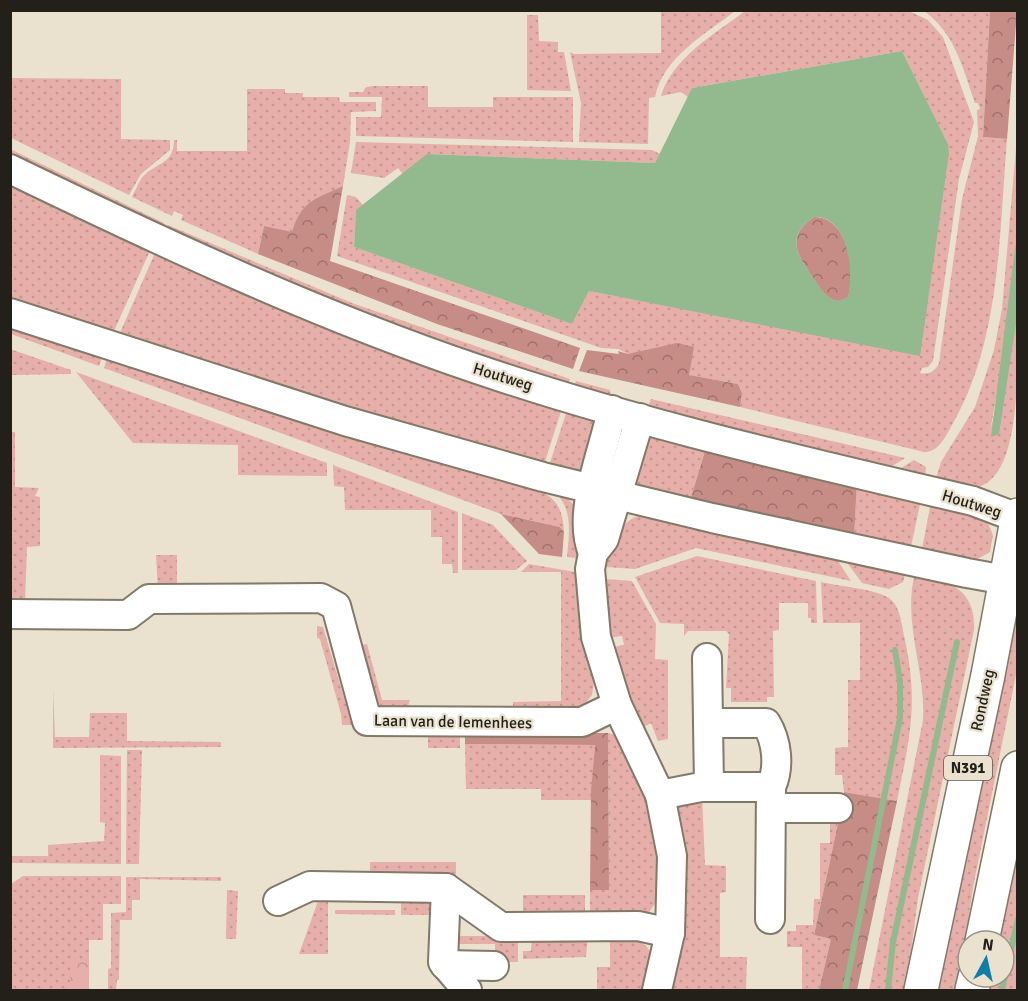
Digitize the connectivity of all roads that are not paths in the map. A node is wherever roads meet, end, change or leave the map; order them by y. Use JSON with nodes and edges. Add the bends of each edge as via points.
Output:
{"nodes":[{"id":1,"x":10,"y":170,"type":"edge"},
{"id":2,"x":10,"y":313,"type":"edge"},
{"id":3,"x":612,"y":410,"type":"junction"},
{"id":4,"x":640,"y":418,"type":"junction"},
{"id":5,"x":605,"y":493,"type":"junction"},
{"id":6,"x":1017,"y":517,"type":"edge"},
{"id":7,"x":1012,"y":577,"type":"edge"},
{"id":8,"x":10,"y":614,"type":"edge"},
{"id":9,"x":707,"y":658,"type":"dead end"},
{"id":10,"x":617,"y":705,"type":"junction"},
{"id":11,"x":709,"y":723,"type":"junction"},
{"id":12,"x":1017,"y":768,"type":"edge"},
{"id":13,"x":710,"y":787,"type":"junction"},
{"id":14,"x":660,"y":795,"type":"junction"},
{"id":15,"x":771,"y":798,"type":"junction"},
{"id":16,"x":838,"y":808,"type":"dead end"},
{"id":17,"x":446,"y":888,"type":"junction"},
{"id":18,"x":278,"y":901,"type":"dead end"},
{"id":19,"x":770,"y":919,"type":"dead end"},
{"id":20,"x":984,"y":929,"type":"edge"},
{"id":21,"x":670,"y":933,"type":"junction"},
{"id":22,"x":445,"y":965,"type":"junction"},
{"id":23,"x":494,"y":966,"type":"dead end"},
{"id":24,"x":467,"y":990,"type":"edge"},
{"id":25,"x":657,"y":990,"type":"edge"},
{"id":26,"x":921,"y":990,"type":"edge"}],
"edges":[{"from":1,"to":3,"type":"street","name":"Houtweg","via":[[158,241],[335,314],[477,369]]},
{"from":2,"to":5,"type":"street","via":[[345,421]]},
{"from":3,"to":4,"type":"street","name":"Houtweg"},
{"from":3,"to":5,"type":"street"},
{"from":4,"to":5,"type":"street"},
{"from":4,"to":6,"type":"street","name":"Houtweg","via":[[973,501]]},
{"from":5,"to":7,"type":"street","via":[[914,562]]},
{"from":5,"to":10,"type":"street","via":[[604,539],[593,553],[591,596],[596,637]]},
{"from":6,"to":7,"type":"main road","name":"Rondweg","number":"N391"},
{"from":7,"to":26,"type":"main road","name":"Rondweg","number":"N391"},
{"from":8,"to":10,"type":"street","name":"Laan van de Iemenhees","via":[[128,615],[149,599],[321,598],[336,606],[367,722],[582,722]]},
{"from":9,"to":11,"type":"street"},
{"from":10,"to":14,"type":"street"},
{"from":11,"to":13,"type":"street"},
{"from":11,"to":15,"type":"street","via":[[766,723],[775,737]]},
{"from":12,"to":20,"type":"main road","number":"N391"},
{"from":13,"to":14,"type":"street"},
{"from":13,"to":15,"type":"street"},
{"from":14,"to":21,"type":"street","via":[[672,856]]},
{"from":15,"to":16,"type":"street"},
{"from":15,"to":19,"type":"street"},
{"from":17,"to":18,"type":"street","via":[[310,886]]},
{"from":17,"to":21,"type":"street","via":[[501,927],[638,926]]},
{"from":17,"to":22,"type":"street","via":[[442,962]]},
{"from":21,"to":25,"type":"street"},
{"from":22,"to":23,"type":"street"},
{"from":22,"to":24,"type":"street"}]}
